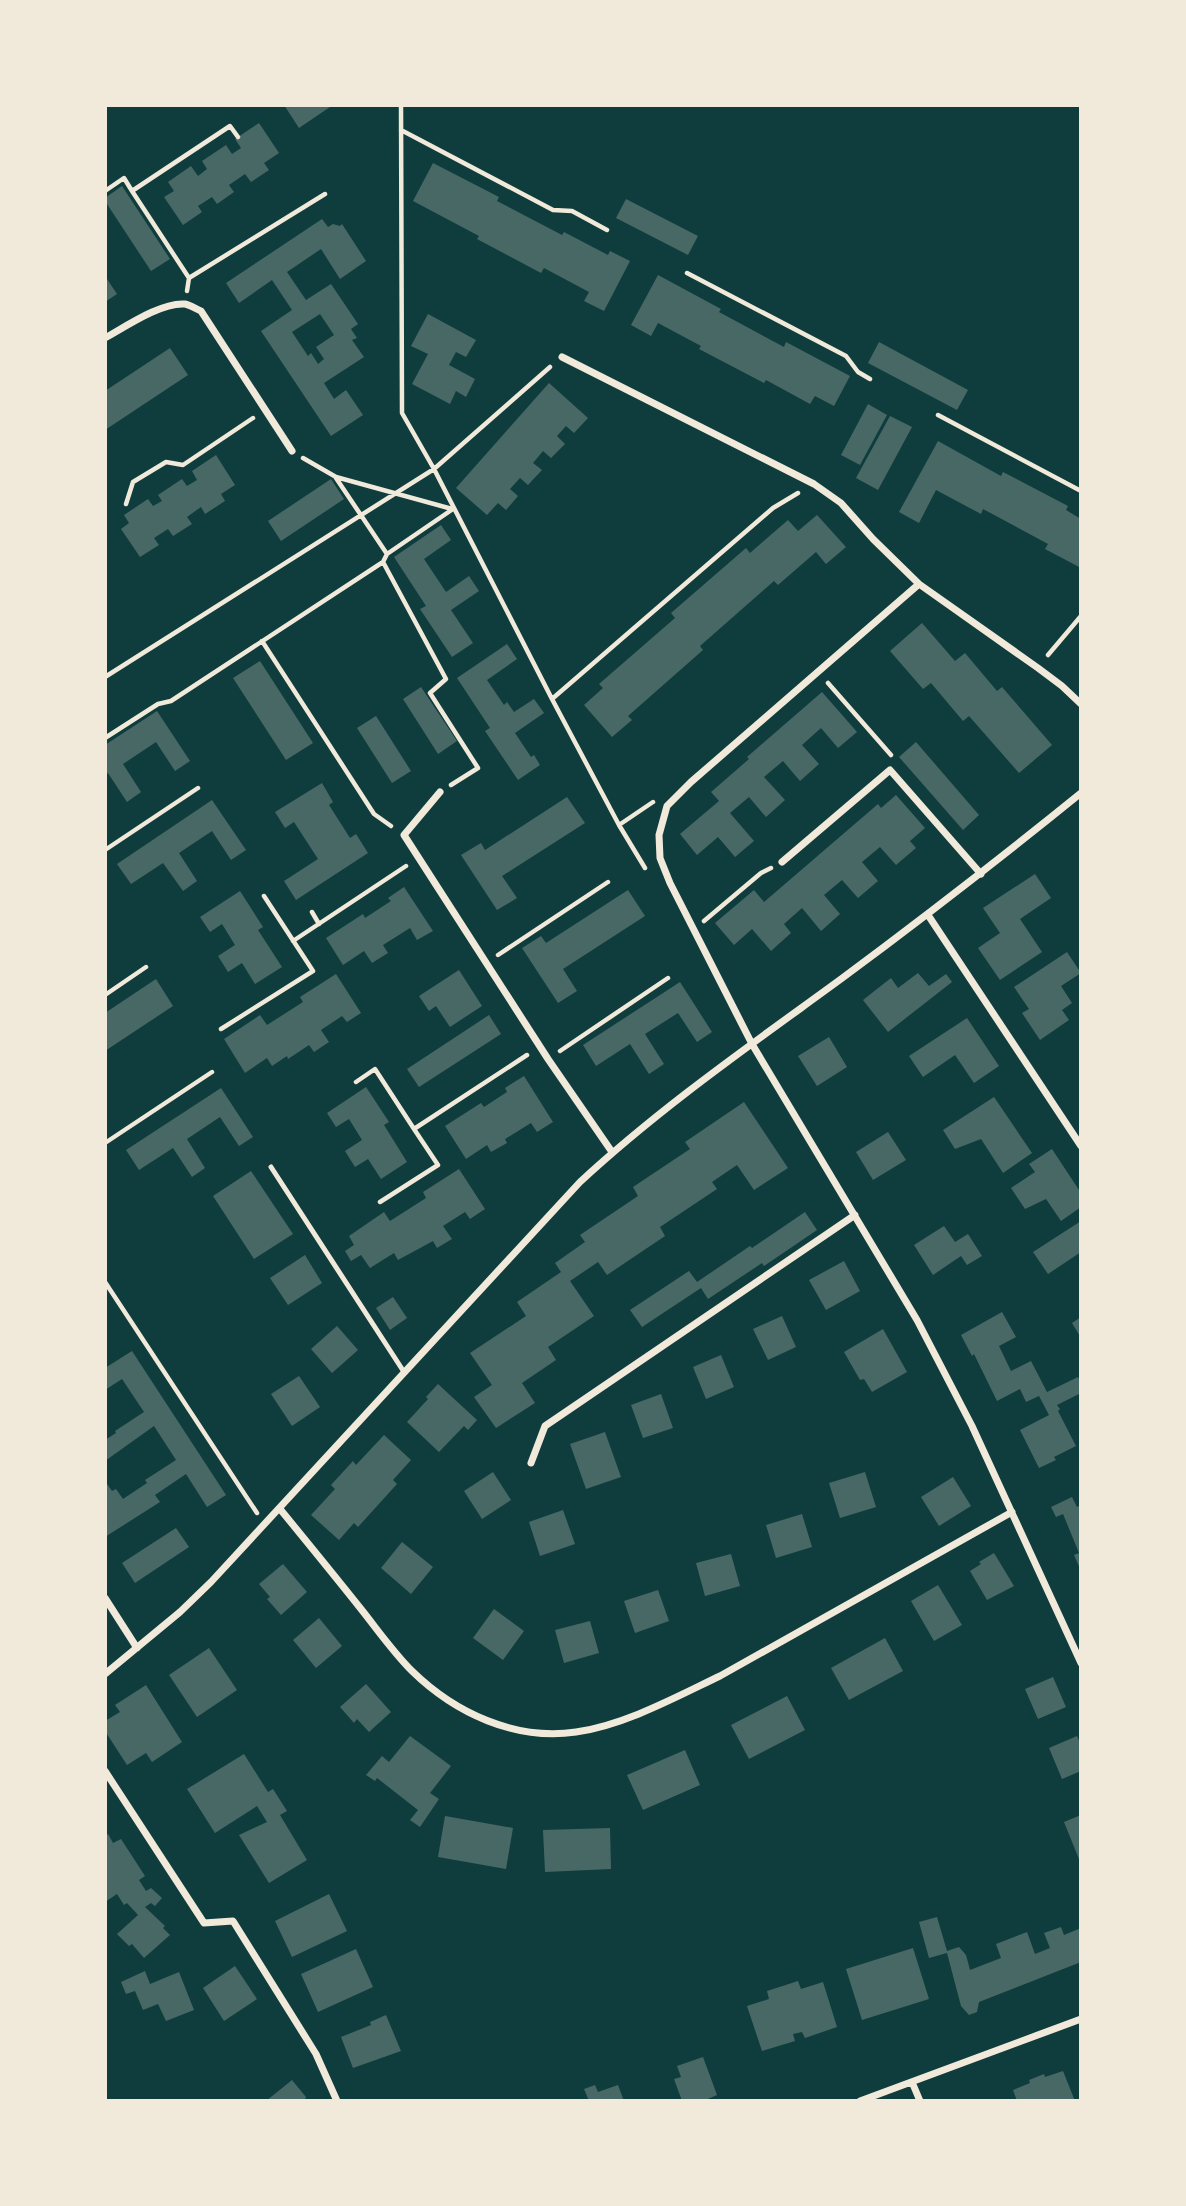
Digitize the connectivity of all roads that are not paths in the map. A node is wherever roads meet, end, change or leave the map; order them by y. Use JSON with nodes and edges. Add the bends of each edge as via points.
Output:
{"nodes":[{"id":1,"x":105,"y":338,"type":"edge"},
{"id":2,"x":562,"y":358,"type":"road end"},
{"id":3,"x":292,"y":451,"type":"road end"},
{"id":4,"x":919,"y":584,"type":"junction"},
{"id":5,"x":1081,"y":704,"type":"edge"},
{"id":6,"x":440,"y":792,"type":"road end"},
{"id":7,"x":1081,"y":793,"type":"edge"},
{"id":8,"x":782,"y":862,"type":"road end"},
{"id":9,"x":981,"y":874,"type":"junction"},
{"id":10,"x":928,"y":915,"type":"junction"},
{"id":11,"x":752,"y":1044,"type":"junction"},
{"id":12,"x":1081,"y":1146,"type":"edge"},
{"id":13,"x":612,"y":1152,"type":"junction"},
{"id":14,"x":271,"y":1167,"type":"dead end"},
{"id":15,"x":855,"y":1215,"type":"junction"},
{"id":16,"x":404,"y":1372,"type":"junction"},
{"id":17,"x":531,"y":1463,"type":"dead end"},
{"id":18,"x":280,"y":1509,"type":"junction"},
{"id":19,"x":1012,"y":1511,"type":"junction"},
{"id":20,"x":105,"y":1598,"type":"edge"},
{"id":21,"x":137,"y":1648,"type":"junction"},
{"id":22,"x":1081,"y":1663,"type":"edge"},
{"id":23,"x":105,"y":1674,"type":"edge"},
{"id":24,"x":105,"y":1771,"type":"edge"},
{"id":25,"x":1081,"y":2019,"type":"edge"},
{"id":26,"x":912,"y":2082,"type":"junction"},
{"id":27,"x":337,"y":2101,"type":"edge"},
{"id":28,"x":860,"y":2101,"type":"edge"},
{"id":29,"x":920,"y":2101,"type":"edge"}],
"edges":[{"from":1,"to":3,"type":"street","via":[[170,306],[185,304],[201,311]]},
{"from":2,"to":4,"type":"street","via":[[814,484],[841,503]]},
{"from":4,"to":5,"type":"street"},
{"from":4,"to":11,"type":"street","via":[[667,806],[659,835],[660,858]]},
{"from":6,"to":13,"type":"street","via":[[404,835]]},
{"from":7,"to":9,"type":"street"},
{"from":8,"to":9,"type":"street","via":[[890,770]]},
{"from":9,"to":10,"type":"street"},
{"from":10,"to":11,"type":"street"},
{"from":10,"to":12,"type":"street"},
{"from":11,"to":13,"type":"street"},
{"from":11,"to":15,"type":"street"},
{"from":13,"to":16,"type":"street"},
{"from":14,"to":16,"type":"lane"},
{"from":15,"to":17,"type":"street","via":[[545,1426]]},
{"from":15,"to":19,"type":"street","via":[[917,1320]]},
{"from":16,"to":18,"type":"street"},
{"from":18,"to":19,"type":"street","via":[[420,1678],[465,1711],[493,1724],[549,1734],[607,1724],[696,1688]]},
{"from":18,"to":21,"type":"street","via":[[188,1605]]},
{"from":19,"to":22,"type":"street"},
{"from":20,"to":21,"type":"street"},
{"from":21,"to":23,"type":"street"},
{"from":24,"to":27,"type":"street","via":[[204,1923],[233,1921],[316,2054]]},
{"from":25,"to":26,"type":"street"},
{"from":26,"to":28,"type":"street"},
{"from":26,"to":29,"type":"street"}]}
